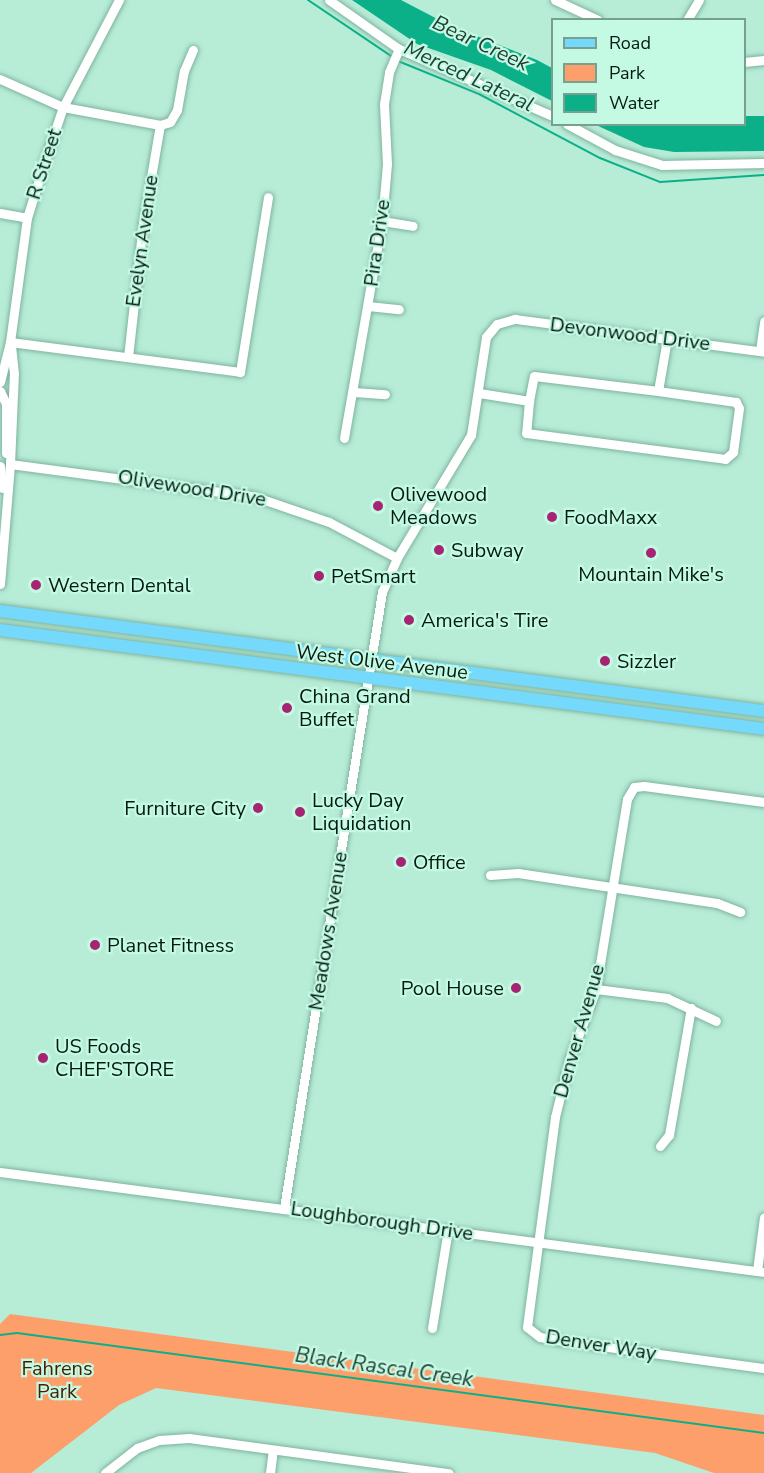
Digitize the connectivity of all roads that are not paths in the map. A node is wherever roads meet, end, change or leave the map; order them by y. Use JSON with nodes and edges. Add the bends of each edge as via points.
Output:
{"nodes":[{"id":1,"x":119,"y":0,"type":"edge"},
{"id":2,"x":329,"y":0,"type":"edge"},
{"id":3,"x":555,"y":0,"type":"edge"},
{"id":4,"x":699,"y":0,"type":"edge"},
{"id":5,"x":594,"y":18,"type":"edge"},
{"id":6,"x":688,"y":18,"type":"edge"},
{"id":7,"x":193,"y":50,"type":"dead end"},
{"id":8,"x":396,"y":55,"type":"junction"},
{"id":9,"x":764,"y":60,"type":"edge"},
{"id":10,"x":746,"y":62,"type":"edge"},
{"id":11,"x":0,"y":79,"type":"edge"},
{"id":12,"x":63,"y":107,"type":"junction"},
{"id":13,"x":551,"y":115,"type":"edge"},
{"id":14,"x":160,"y":125,"type":"junction"},
{"id":15,"x":571,"y":126,"type":"edge"},
{"id":16,"x":764,"y":164,"type":"edge"},
{"id":17,"x":268,"y":197,"type":"dead end"},
{"id":18,"x":0,"y":213,"type":"edge"},
{"id":19,"x":27,"y":218,"type":"junction"},
{"id":20,"x":382,"y":220,"type":"junction"},
{"id":21,"x":413,"y":225,"type":"dead end"},
{"id":22,"x":368,"y":306,"type":"junction"},
{"id":23,"x":399,"y":309,"type":"dead end"},
{"id":24,"x":764,"y":321,"type":"edge"},
{"id":25,"x":497,"y":324,"type":"joint"},
{"id":26,"x":667,"y":339,"type":"junction"},
{"id":27,"x":10,"y":342,"type":"junction"},
{"id":28,"x":762,"y":351,"type":"edge"},
{"id":29,"x":128,"y":357,"type":"junction"},
{"id":30,"x":0,"y":382,"type":"edge"},
{"id":31,"x":0,"y":391,"type":"edge"},
{"id":32,"x":658,"y":391,"type":"junction"},
{"id":33,"x":354,"y":392,"type":"junction"},
{"id":34,"x":479,"y":393,"type":"junction"},
{"id":35,"x":385,"y":394,"type":"dead end"},
{"id":36,"x":529,"y":401,"type":"junction"},
{"id":37,"x":344,"y":438,"type":"dead end"},
{"id":38,"x":10,"y":464,"type":"junction"},
{"id":39,"x":0,"y":466,"type":"edge"},
{"id":40,"x":6,"y":511,"type":"junction"},
{"id":41,"x":397,"y":558,"type":"junction"},
{"id":42,"x":0,"y":584,"type":"edge"},
{"id":43,"x":0,"y":611,"type":"edge"},
{"id":44,"x":0,"y":630,"type":"edge"},
{"id":45,"x":371,"y":661,"type":"junction"},
{"id":46,"x":368,"y":677,"type":"junction"},
{"id":47,"x":764,"y":711,"type":"edge"},
{"id":48,"x":764,"y":729,"type":"edge"},
{"id":49,"x":764,"y":802,"type":"edge"},
{"id":50,"x":489,"y":875,"type":"dead end"},
{"id":51,"x":612,"y":889,"type":"junction"},
{"id":52,"x":740,"y":912,"type":"dead end"},
{"id":53,"x":596,"y":989,"type":"junction"},
{"id":54,"x":691,"y":1008,"type":"junction"},
{"id":55,"x":716,"y":1021,"type":"dead end"},
{"id":56,"x":660,"y":1146,"type":"dead end"},
{"id":57,"x":0,"y":1172,"type":"edge"},
{"id":58,"x":284,"y":1208,"type":"junction"},
{"id":59,"x":764,"y":1217,"type":"edge"},
{"id":60,"x":448,"y":1230,"type":"junction"},
{"id":61,"x":537,"y":1241,"type":"junction"},
{"id":62,"x":760,"y":1271,"type":"edge"},
{"id":63,"x":432,"y":1328,"type":"dead end"},
{"id":64,"x":764,"y":1368,"type":"edge"},
{"id":65,"x":273,"y":1450,"type":"junction"},
{"id":66,"x":362,"y":1461,"type":"junction"},
{"id":67,"x":108,"y":1472,"type":"edge"},
{"id":68,"x":270,"y":1473,"type":"edge"},
{"id":69,"x":360,"y":1473,"type":"edge"},
{"id":70,"x":449,"y":1473,"type":"edge"}],
"edges":[{"from":1,"to":12,"type":"street","name":"R Street"},
{"from":2,"to":8,"type":"street"},
{"from":3,"to":5,"type":"street"},
{"from":4,"to":6,"type":"street"},
{"from":7,"to":14,"type":"street","via":[[184,71],[177,111],[170,123]]},
{"from":8,"to":13,"type":"street","via":[[520,99]]},
{"from":8,"to":20,"type":"street","name":"Pira Drive","via":[[382,120],[387,164]]},
{"from":9,"to":10,"type":"street"},
{"from":11,"to":12,"type":"street"},
{"from":12,"to":14,"type":"street"},
{"from":12,"to":19,"type":"street","name":"R Street"},
{"from":14,"to":29,"type":"street","name":"Evelyn Avenue","via":[[143,224]]},
{"from":15,"to":16,"type":"street","via":[[615,150],[662,165]]},
{"from":17,"to":29,"type":"street","via":[[240,372]]},
{"from":18,"to":19,"type":"street"},
{"from":19,"to":27,"type":"street","name":"R Street"},
{"from":20,"to":21,"type":"street"},
{"from":20,"to":22,"type":"street","name":"Pira Drive"},
{"from":22,"to":23,"type":"street"},
{"from":22,"to":33,"type":"street","name":"Pira Drive"},
{"from":24,"to":28,"type":"street"},
{"from":25,"to":26,"type":"street","name":"Devonwood Drive","via":[[514,319]]},
{"from":25,"to":34,"type":"street","name":"Meadows Avenue","via":[[486,337]]},
{"from":26,"to":28,"type":"street","name":"Devonwood Drive"},
{"from":26,"to":32,"type":"street"},
{"from":27,"to":29,"type":"street"},
{"from":27,"to":30,"type":"street","name":"R Street"},
{"from":27,"to":38,"type":"street","name":"R Street","via":[[14,374]]},
{"from":31,"to":38,"type":"street","via":[[6,404],[5,448]]},
{"from":32,"to":36,"type":"street","via":[[534,376]]},
{"from":32,"to":36,"type":"street","via":[[736,402],[739,408],[733,452],[725,459],[526,434]]},
{"from":33,"to":35,"type":"street"},
{"from":33,"to":37,"type":"street","name":"Pira Drive"},
{"from":34,"to":36,"type":"street"},
{"from":34,"to":41,"type":"street","name":"Meadows Avenue","via":[[474,425],[464,450]]},
{"from":38,"to":40,"type":"street","name":"R Street"},
{"from":38,"to":41,"type":"street","name":"Olivewood Drive","via":[[256,497],[329,522]]},
{"from":39,"to":40,"type":"street"},
{"from":40,"to":42,"type":"street","name":"R Street"},
{"from":41,"to":45,"type":"street","name":"Meadows Avenue","via":[[382,592]]},
{"from":43,"to":45,"type":"main road","name":"West Olive Avenue"},
{"from":44,"to":46,"type":"main road","name":"West Olive Avenue"},
{"from":45,"to":46,"type":"street","name":"Meadows Avenue"},
{"from":45,"to":47,"type":"main road","name":"West Olive Avenue"},
{"from":46,"to":48,"type":"main road","name":"West Olive Avenue"},
{"from":46,"to":58,"type":"street","name":"Meadows Avenue"},
{"from":49,"to":51,"type":"street","name":"Denver Avenue","via":[[634,787],[627,799]]},
{"from":50,"to":51,"type":"street","via":[[518,873]]},
{"from":51,"to":52,"type":"street","via":[[717,903]]},
{"from":51,"to":53,"type":"street","name":"Denver Avenue"},
{"from":53,"to":54,"type":"street","via":[[667,998]]},
{"from":53,"to":61,"type":"street","name":"Denver Avenue","via":[[569,1060],[558,1104]]},
{"from":54,"to":55,"type":"street"},
{"from":54,"to":56,"type":"street","via":[[669,1135]]},
{"from":57,"to":58,"type":"street","name":"Loughborough Drive"},
{"from":58,"to":60,"type":"street","name":"Loughborough Drive"},
{"from":59,"to":62,"type":"street"},
{"from":60,"to":61,"type":"street","name":"Loughborough Drive"},
{"from":60,"to":63,"type":"street"},
{"from":61,"to":62,"type":"street","name":"Loughborough Drive"},
{"from":61,"to":64,"type":"street","name":"Denver Way","via":[[527,1313],[527,1327],[532,1333],[563,1341]]},
{"from":65,"to":66,"type":"street"},
{"from":65,"to":67,"type":"street","via":[[189,1438],[159,1440],[137,1448]]},
{"from":65,"to":68,"type":"street"},
{"from":66,"to":69,"type":"street"},
{"from":66,"to":70,"type":"street"}]}
